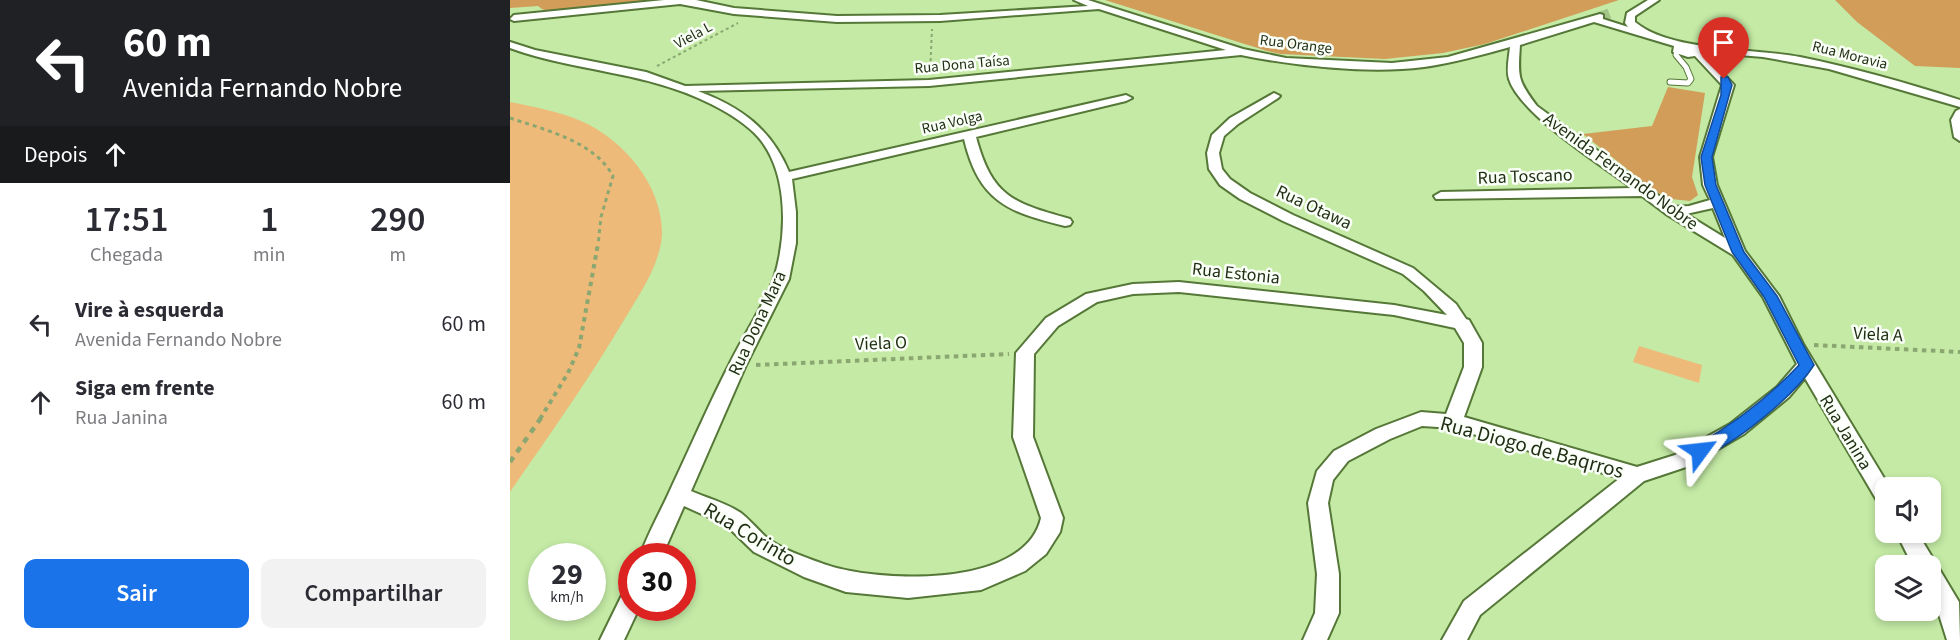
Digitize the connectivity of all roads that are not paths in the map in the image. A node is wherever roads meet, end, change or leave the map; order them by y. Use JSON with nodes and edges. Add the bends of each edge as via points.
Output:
{"nodes":[{"id":1,"x":1079,"y":0,"type":"edge"},
{"id":2,"x":1640,"y":0,"type":"edge"},
{"id":3,"x":1654,"y":0,"type":"edge"},
{"id":4,"x":687,"y":1,"type":"edge"},
{"id":5,"x":1101,"y":7,"type":"junction"},
{"id":6,"x":1620,"y":9,"type":"tunnel mouth"},
{"id":7,"x":515,"y":17,"type":"edge"},
{"id":8,"x":510,"y":45,"type":"edge"},
{"id":9,"x":1514,"y":50,"type":"junction"},
{"id":10,"x":1688,"y":50,"type":"junction"},
{"id":11,"x":1241,"y":52,"type":"junction"},
{"id":12,"x":1670,"y":82,"type":"dead end"},
{"id":13,"x":683,"y":88,"type":"junction"},
{"id":14,"x":1274,"y":96,"type":"dead end"},
{"id":15,"x":1126,"y":98,"type":"dead end"},
{"id":16,"x":1960,"y":105,"type":"edge"},
{"id":17,"x":1960,"y":113,"type":"edge"},
{"id":18,"x":969,"y":135,"type":"junction"},
{"id":19,"x":1960,"y":137,"type":"edge"},
{"id":20,"x":785,"y":177,"type":"junction"},
{"id":21,"x":1646,"y":192,"type":"junction"},
{"id":22,"x":1441,"y":196,"type":"dead end"},
{"id":23,"x":1719,"y":202,"type":"junction"},
{"id":24,"x":1671,"y":211,"type":"junction"},
{"id":25,"x":1065,"y":222,"type":"dead end"},
{"id":26,"x":1738,"y":252,"type":"junction"},
{"id":27,"x":1463,"y":324,"type":"junction"},
{"id":28,"x":1025,"y":353,"type":"joint"},
{"id":29,"x":1807,"y":365,"type":"junction"},
{"id":30,"x":1453,"y":421,"type":"junction"},
{"id":31,"x":1637,"y":475,"type":"junction"},
{"id":32,"x":1875,"y":479,"type":"edge"},
{"id":33,"x":680,"y":495,"type":"junction"},
{"id":34,"x":657,"y":543,"type":"edge"},
{"id":35,"x":1941,"y":588,"type":"edge"},
{"id":36,"x":1953,"y":603,"type":"edge"},
{"id":37,"x":621,"y":621,"type":"edge"},
{"id":38,"x":612,"y":640,"type":"edge"},
{"id":39,"x":1315,"y":640,"type":"edge"},
{"id":40,"x":1454,"y":640,"type":"edge"},
{"id":41,"x":1959,"y":640,"type":"edge"}],
"edges":[{"from":1,"to":5,"type":"street","name":"Rua Orange"},
{"from":2,"to":6,"type":"street"},
{"from":3,"to":10,"type":"street","via":[[1634,10],[1630,23]]},
{"from":4,"to":5,"type":"street","via":[[755,15],[835,21],[933,20]]},
{"from":4,"to":7,"type":"street"},
{"from":5,"to":11,"type":"street","name":"Rua Orange"},
{"from":8,"to":13,"type":"street","name":"Rua Dona Mara","via":[[642,74]]},
{"from":9,"to":10,"type":"street","via":[[1597,18]]},
{"from":9,"to":11,"type":"street","name":"Rua Orange","via":[[1392,66],[1298,62]]},
{"from":9,"to":21,"type":"street","name":"Avenida Fernando Nobre","via":[[1513,77],[1533,108]]},
{"from":10,"to":12,"type":"lane","via":[[1676,55],[1691,79],[1683,84]]},
{"from":10,"to":16,"type":"street","name":"Rua Moravia","via":[[1729,50],[1795,58],[1853,70]]},
{"from":10,"to":23,"type":"street","via":[[1728,85],[1706,157],[1710,185]]},
{"from":11,"to":13,"type":"street","name":"Rua Dona Taísa","via":[[929,83]]},
{"from":13,"to":20,"type":"street","name":"Rua Dona Mara","via":[[731,111],[763,135]]},
{"from":14,"to":27,"type":"street","name":"Rua Otawa","via":[[1218,135],[1213,153],[1216,169],[1225,182],[1288,218],[1408,271],[1430,288]]},
{"from":15,"to":18,"type":"street","name":"Rua Volga"},
{"from":17,"to":19,"type":"street"},
{"from":18,"to":20,"type":"street","name":"Rua Volga"},
{"from":18,"to":25,"type":"street","via":[[980,173],[1004,201]]},
{"from":20,"to":33,"type":"street","name":"Rua Dona Mara","via":[[789,243],[781,279],[737,365]]},
{"from":21,"to":22,"type":"street","name":"Rua Toscano"},
{"from":21,"to":24,"type":"street","name":"Avenida Fernando Nobre"},
{"from":23,"to":24,"type":"street"},
{"from":23,"to":26,"type":"street"},
{"from":24,"to":26,"type":"street","name":"Avenida Fernando Nobre"},
{"from":26,"to":29,"type":"street","name":"Avenida Fernando Nobre","via":[[1771,296]]},
{"from":27,"to":28,"type":"street","name":"Rua Estonia","via":[[1394,310],[1271,296],[1179,287],[1133,289],[1092,298],[1052,322]]},
{"from":27,"to":30,"type":"street","name":"Rua Otawa","via":[[1473,343],[1473,367]]},
{"from":28,"to":33,"type":"street","name":"Rua Corinto","via":[[1023,437],[1052,518],[1051,525],[1038,547],[1017,564],[981,580],[909,588],[846,582],[762,546],[733,519]]},
{"from":29,"to":31,"type":"street","via":[[1783,392],[1737,429],[1682,461]]},
{"from":29,"to":32,"type":"street","name":"Rua Janina"},
{"from":30,"to":31,"type":"street","name":"Rua Diogo de Baqrros"},
{"from":30,"to":39,"type":"street","name":"Rua Diogo de Baqrros","via":[[1421,419],[1383,434],[1341,456],[1324,477],[1318,503],[1328,574],[1327,613]]},
{"from":31,"to":40,"type":"street","via":[[1472,608]]},
{"from":33,"to":34,"type":"street","name":"Rua Dona Mara"},
{"from":35,"to":36,"type":"street"},
{"from":36,"to":41,"type":"street"},
{"from":37,"to":38,"type":"street"}]}
